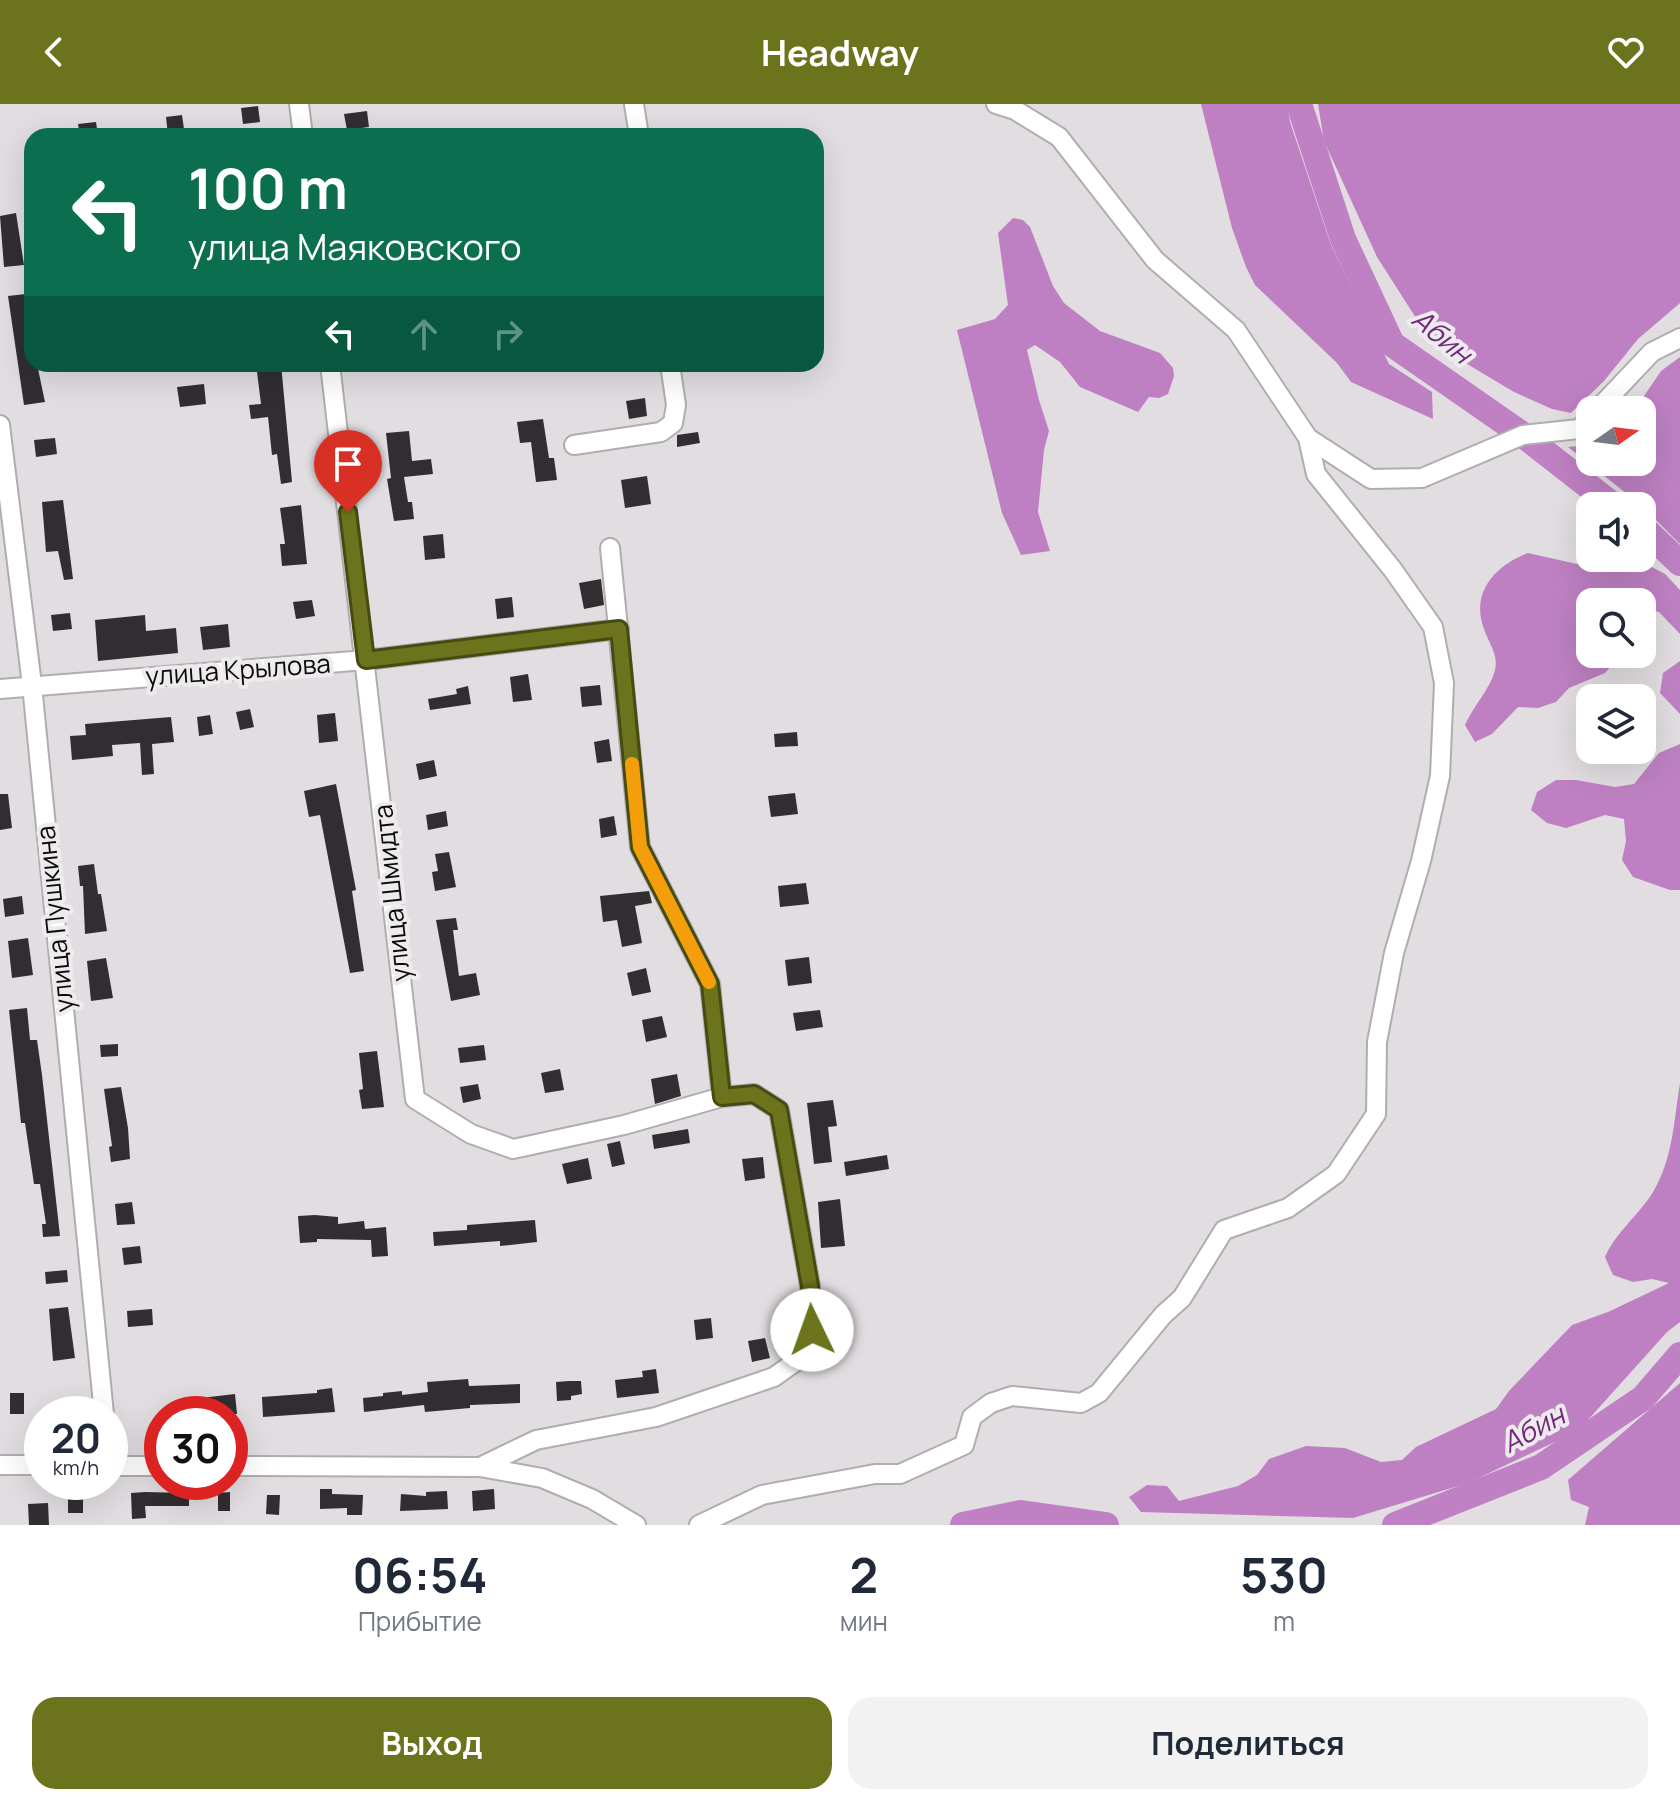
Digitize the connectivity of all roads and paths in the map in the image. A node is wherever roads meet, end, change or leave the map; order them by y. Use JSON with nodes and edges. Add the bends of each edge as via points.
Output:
{"nodes":[{"id":1,"x":299,"y":104,"type":"edge"},
{"id":2,"x":634,"y":104,"type":"edge"},
{"id":3,"x":996,"y":104,"type":"edge"},
{"id":4,"x":302,"y":128,"type":"edge"},
{"id":5,"x":638,"y":128,"type":"edge"},
{"id":6,"x":1680,"y":338,"type":"edge"},
{"id":7,"x":331,"y":372,"type":"edge"},
{"id":8,"x":671,"y":372,"type":"edge"},
{"id":9,"x":1610,"y":396,"type":"edge"},
{"id":10,"x":0,"y":425,"type":"edge"},
{"id":11,"x":1576,"y":429,"type":"edge"},
{"id":12,"x":1308,"y":438,"type":"junction"},
{"id":13,"x":574,"y":445,"type":"dead end"},
{"id":14,"x":610,"y":548,"type":"dead end"},
{"id":15,"x":619,"y":629,"type":"junction"},
{"id":16,"x":366,"y":660,"type":"junction"},
{"id":17,"x":32,"y":685,"type":"junction"},
{"id":18,"x":0,"y":689,"type":"edge"},
{"id":19,"x":722,"y":1097,"type":"junction"},
{"id":20,"x":102,"y":1396,"type":"edge"},
{"id":21,"x":0,"y":1465,"type":"edge"},
{"id":22,"x":24,"y":1465,"type":"edge"},
{"id":23,"x":248,"y":1466,"type":"edge"},
{"id":24,"x":480,"y":1467,"type":"junction"},
{"id":25,"x":636,"y":1525,"type":"edge"},
{"id":26,"x":699,"y":1525,"type":"edge"}],
"edges":[{"from":1,"to":4,"type":"street"},
{"from":2,"to":5,"type":"street"},
{"from":3,"to":12,"type":"street","via":[[1059,137],[1155,260],[1236,330]]},
{"from":6,"to":9,"type":"street","via":[[1652,352]]},
{"from":7,"to":16,"type":"street","name":"улица Шмидта"},
{"from":8,"to":13,"type":"street","via":[[673,423],[661,432]]},
{"from":10,"to":17,"type":"street","name":"улица Пушкина"},
{"from":11,"to":12,"type":"street","via":[[1523,435],[1422,478],[1371,479]]},
{"from":12,"to":26,"type":"street","via":[[1316,474],[1433,627],[1444,683],[1440,776],[1377,1042],[1376,1114],[1336,1174],[1288,1208],[1224,1230],[1182,1298],[1099,1393],[1081,1403],[1012,1396],[972,1417],[964,1445],[900,1474],[762,1495]]},
{"from":14,"to":15,"type":"street"},
{"from":15,"to":16,"type":"street","name":"улица Крылова"},
{"from":15,"to":19,"type":"street","via":[[640,847],[710,984]]},
{"from":16,"to":17,"type":"street","name":"улица Крылова"},
{"from":16,"to":19,"type":"street","name":"улица Шмидта","via":[[415,1099],[471,1134],[513,1149]]},
{"from":17,"to":18,"type":"street","name":"улица Крылова"},
{"from":17,"to":20,"type":"street","name":"улица Пушкина"},
{"from":19,"to":24,"type":"street","via":[[754,1094],[779,1110],[810,1286],[812,1330],[806,1354],[774,1377],[656,1417],[536,1440]]},
{"from":21,"to":22,"type":"street"},
{"from":23,"to":24,"type":"street"},
{"from":24,"to":25,"type":"street","via":[[542,1478]]}]}
